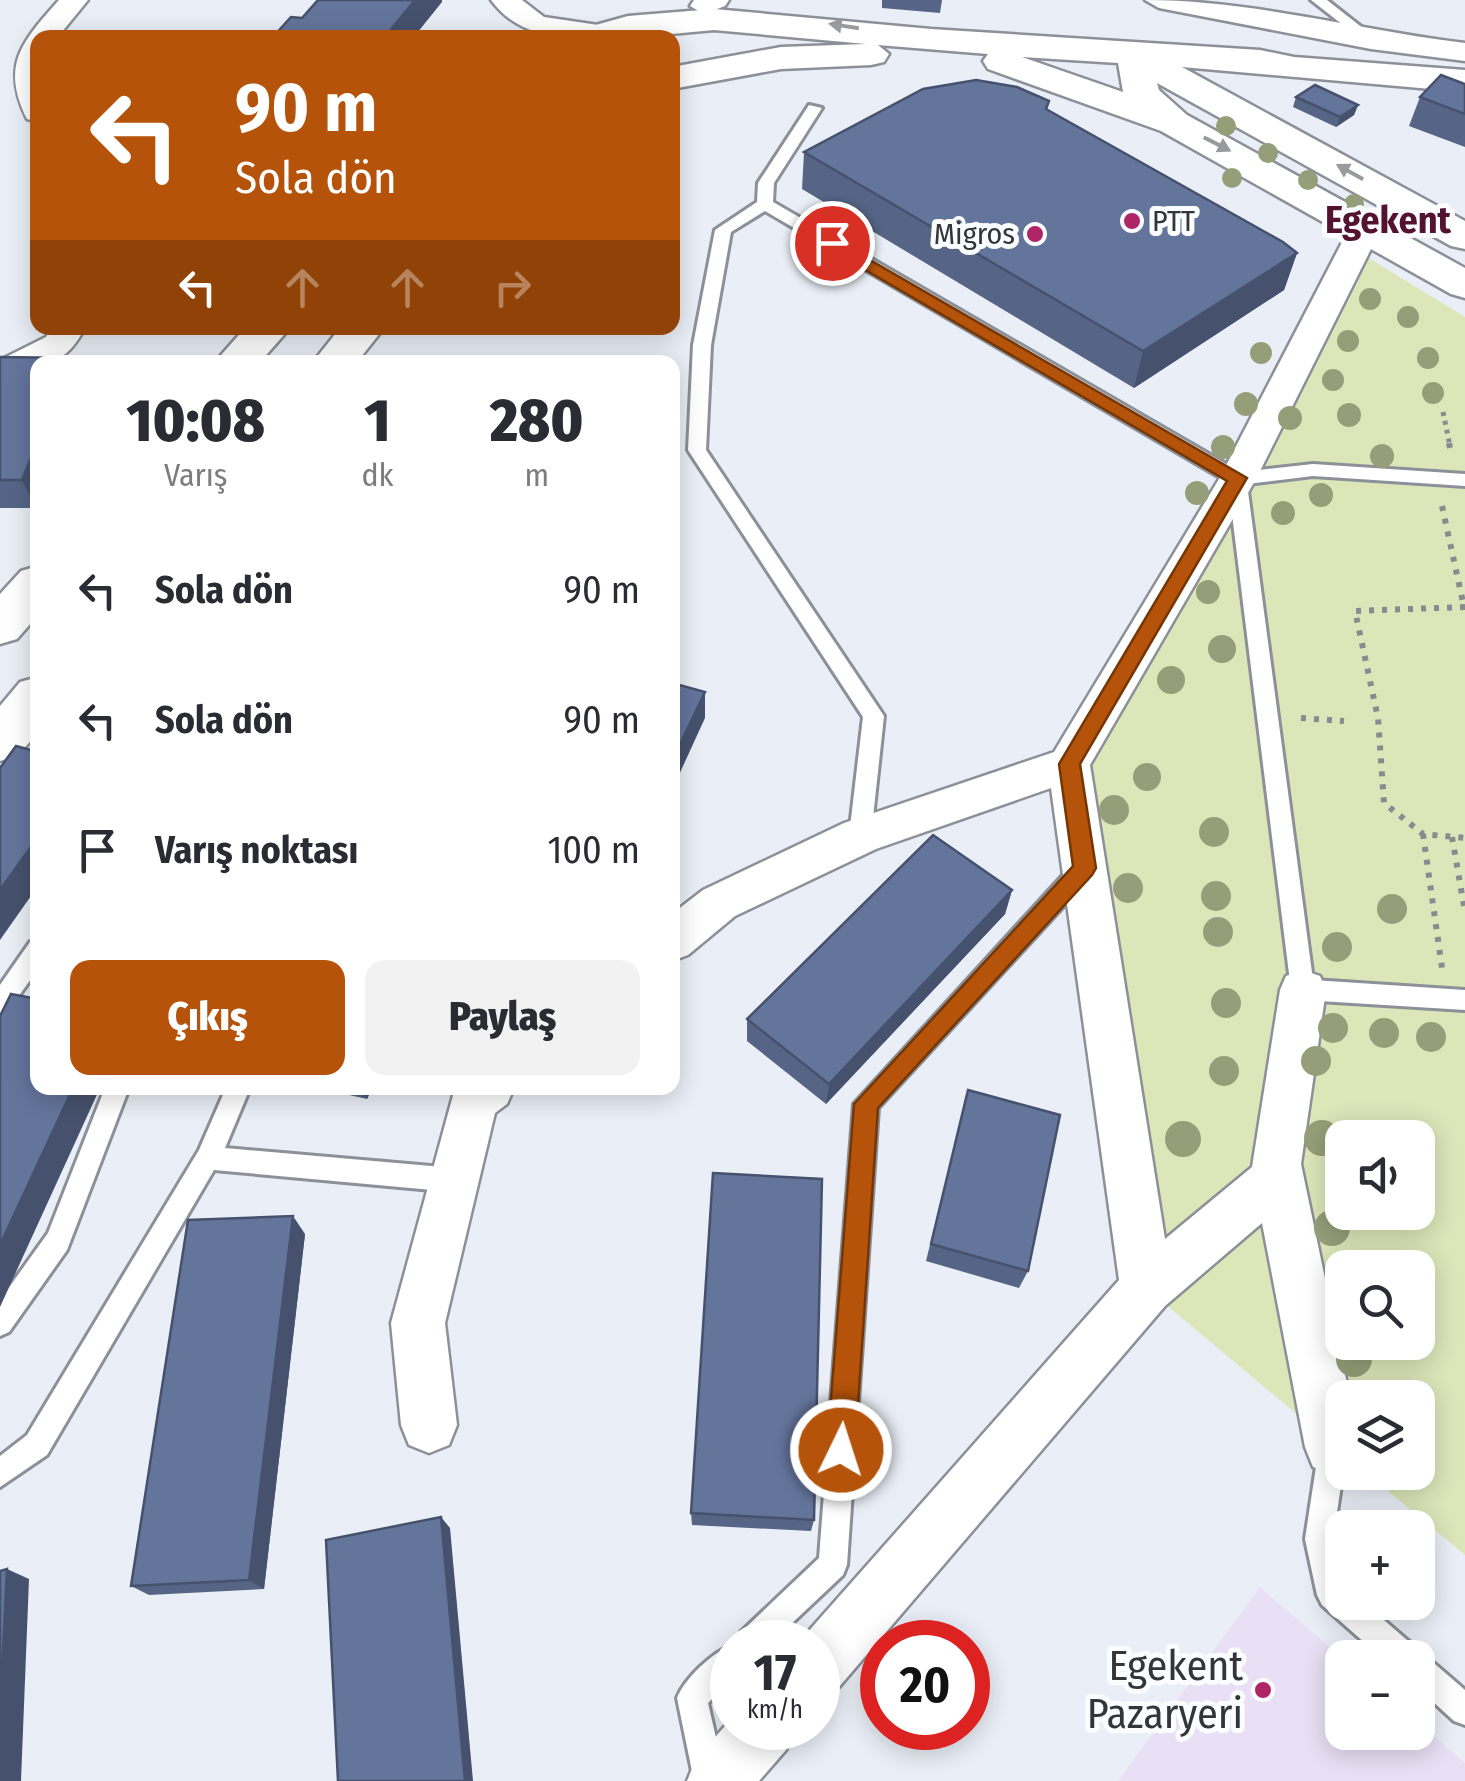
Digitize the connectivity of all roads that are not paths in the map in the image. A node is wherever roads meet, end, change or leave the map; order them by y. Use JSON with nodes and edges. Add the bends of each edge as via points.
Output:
{"nodes":[{"id":1,"x":74,"y":0,"type":"edge"},
{"id":2,"x":505,"y":0,"type":"edge"},
{"id":3,"x":1318,"y":0,"type":"edge"},
{"id":4,"x":1166,"y":1,"type":"edge"},
{"id":5,"x":709,"y":3,"type":"edge"},
{"id":6,"x":47,"y":30,"type":"edge"},
{"id":7,"x":525,"y":30,"type":"edge"},
{"id":8,"x":606,"y":30,"type":"edge"},
{"id":9,"x":1371,"y":40,"type":"junction"},
{"id":10,"x":30,"y":49,"type":"edge"},
{"id":11,"x":994,"y":58,"type":"junction"},
{"id":12,"x":1145,"y":62,"type":"junction"},
{"id":13,"x":1294,"y":68,"type":"junction"},
{"id":14,"x":1460,"y":72,"type":"edge"},
{"id":15,"x":680,"y":77,"type":"edge"},
{"id":16,"x":22,"y":86,"type":"junction"},
{"id":17,"x":30,"y":99,"type":"edge"},
{"id":18,"x":1232,"y":106,"type":"junction"},
{"id":19,"x":0,"y":108,"type":"edge"},
{"id":20,"x":814,"y":108,"type":"dead end"},
{"id":21,"x":1174,"y":123,"type":"junction"},
{"id":22,"x":766,"y":204,"type":"junction"},
{"id":23,"x":1366,"y":227,"type":"junction"},
{"id":24,"x":1465,"y":237,"type":"edge"},
{"id":25,"x":1465,"y":285,"type":"edge"},
{"id":26,"x":262,"y":335,"type":"edge"},
{"id":27,"x":357,"y":335,"type":"edge"},
{"id":28,"x":64,"y":336,"type":"edge"},
{"id":29,"x":33,"y":355,"type":"edge"},
{"id":30,"x":243,"y":355,"type":"edge"},
{"id":31,"x":340,"y":355,"type":"edge"},
{"id":32,"x":30,"y":357,"type":"edge"},
{"id":33,"x":0,"y":375,"type":"edge"},
{"id":34,"x":1237,"y":478,"type":"junction"},
{"id":35,"x":1465,"y":480,"type":"edge"},
{"id":36,"x":30,"y":592,"type":"edge"},
{"id":37,"x":0,"y":626,"type":"edge"},
{"id":38,"x":30,"y":705,"type":"edge"},
{"id":39,"x":0,"y":741,"type":"edge"},
{"id":40,"x":1070,"y":764,"type":"junction"},
{"id":41,"x":860,"y":836,"type":"junction"},
{"id":42,"x":1084,"y":868,"type":"junction"},
{"id":43,"x":680,"y":934,"type":"edge"},
{"id":44,"x":30,"y":961,"type":"edge"},
{"id":45,"x":1303,"y":990,"type":"junction"},
{"id":46,"x":1456,"y":999,"type":"edge"},
{"id":47,"x":0,"y":1004,"type":"edge"},
{"id":48,"x":114,"y":1095,"type":"edge"},
{"id":49,"x":235,"y":1095,"type":"edge"},
{"id":50,"x":481,"y":1095,"type":"edge"},
{"id":51,"x":208,"y":1158,"type":"junction"},
{"id":52,"x":1277,"y":1178,"type":"junction"},
{"id":53,"x":454,"y":1180,"type":"junction"},
{"id":54,"x":1146,"y":1288,"type":"junction"},
{"id":55,"x":0,"y":1322,"type":"edge"},
{"id":56,"x":1325,"y":1409,"type":"edge"},
{"id":57,"x":429,"y":1425,"type":"dead end"},
{"id":58,"x":0,"y":1474,"type":"edge"},
{"id":59,"x":1326,"y":1490,"type":"edge"},
{"id":60,"x":774,"y":1620,"type":"edge"},
{"id":61,"x":1384,"y":1640,"type":"edge"},
{"id":62,"x":840,"y":1641,"type":"edge"},
{"id":63,"x":710,"y":1681,"type":"edge"},
{"id":64,"x":1435,"y":1683,"type":"edge"},
{"id":65,"x":1465,"y":1710,"type":"edge"},
{"id":66,"x":745,"y":1750,"type":"edge"},
{"id":67,"x":710,"y":1781,"type":"edge"},
{"id":68,"x":718,"y":1781,"type":"edge"}],
"edges":[{"from":1,"to":6,"type":"street"},
{"from":2,"to":7,"type":"street"},
{"from":3,"to":9,"type":"lane"},
{"from":4,"to":9,"type":"street"},
{"from":5,"to":8,"type":"street"},
{"from":12,"to":5,"type":"street","one_way":true,"via":[[926,40]]},
{"from":9,"to":14,"type":"street"},
{"from":10,"to":16,"type":"street"},
{"from":11,"to":12,"type":"street"},
{"from":11,"to":15,"type":"street","via":[[918,52],[781,58]]},
{"from":11,"to":21,"type":"street"},
{"from":12,"to":13,"type":"street"},
{"from":12,"to":18,"type":"street"},
{"from":12,"to":21,"type":"street","via":[[1140,94]]},
{"from":13,"to":14,"type":"street"},
{"from":13,"to":18,"type":"street","via":[[1232,83]]},
{"from":16,"to":17,"type":"street"},
{"from":16,"to":19,"type":"street"},
{"from":24,"to":18,"type":"street","one_way":true},
{"from":20,"to":22,"type":"lane","via":[[766,183]]},
{"from":21,"to":23,"type":"street","one_way":true},
{"from":22,"to":34,"type":"lane"},
{"from":22,"to":41,"type":"lane","via":[[723,230],[702,345],[698,450],[874,716]]},
{"from":23,"to":25,"type":"street"},
{"from":23,"to":34,"type":"street"},
{"from":26,"to":30,"type":"street"},
{"from":27,"to":31,"type":"street"},
{"from":28,"to":29,"type":"street"},
{"from":32,"to":33,"type":"street"},
{"from":34,"to":35,"type":"lane","via":[[1314,470]]},
{"from":34,"to":40,"type":"street"},
{"from":34,"to":45,"type":"lane"},
{"from":36,"to":37,"type":"street"},
{"from":38,"to":39,"type":"street"},
{"from":40,"to":41,"type":"street"},
{"from":40,"to":42,"type":"street"},
{"from":41,"to":43,"type":"street","via":[[719,903]]},
{"from":42,"to":54,"type":"street"},
{"from":42,"to":60,"type":"lane","via":[[866,1104],[833,1565]]},
{"from":44,"to":47,"type":"lane"},
{"from":45,"to":46,"type":"lane"},
{"from":45,"to":52,"type":"street"},
{"from":48,"to":55,"type":"lane","via":[[58,1242]]},
{"from":49,"to":51,"type":"lane"},
{"from":50,"to":53,"type":"street"},
{"from":51,"to":53,"type":"lane"},
{"from":51,"to":58,"type":"lane","via":[[37,1444]]},
{"from":52,"to":54,"type":"street"},
{"from":52,"to":56,"type":"street"},
{"from":53,"to":57,"type":"street","via":[[418,1324]]},
{"from":54,"to":62,"type":"street"},
{"from":59,"to":61,"type":"lane","via":[[1319,1539],[1332,1595]]},
{"from":63,"to":67,"type":"lane","via":[[692,1698]]},
{"from":64,"to":65,"type":"lane"},
{"from":66,"to":68,"type":"street"}]}
